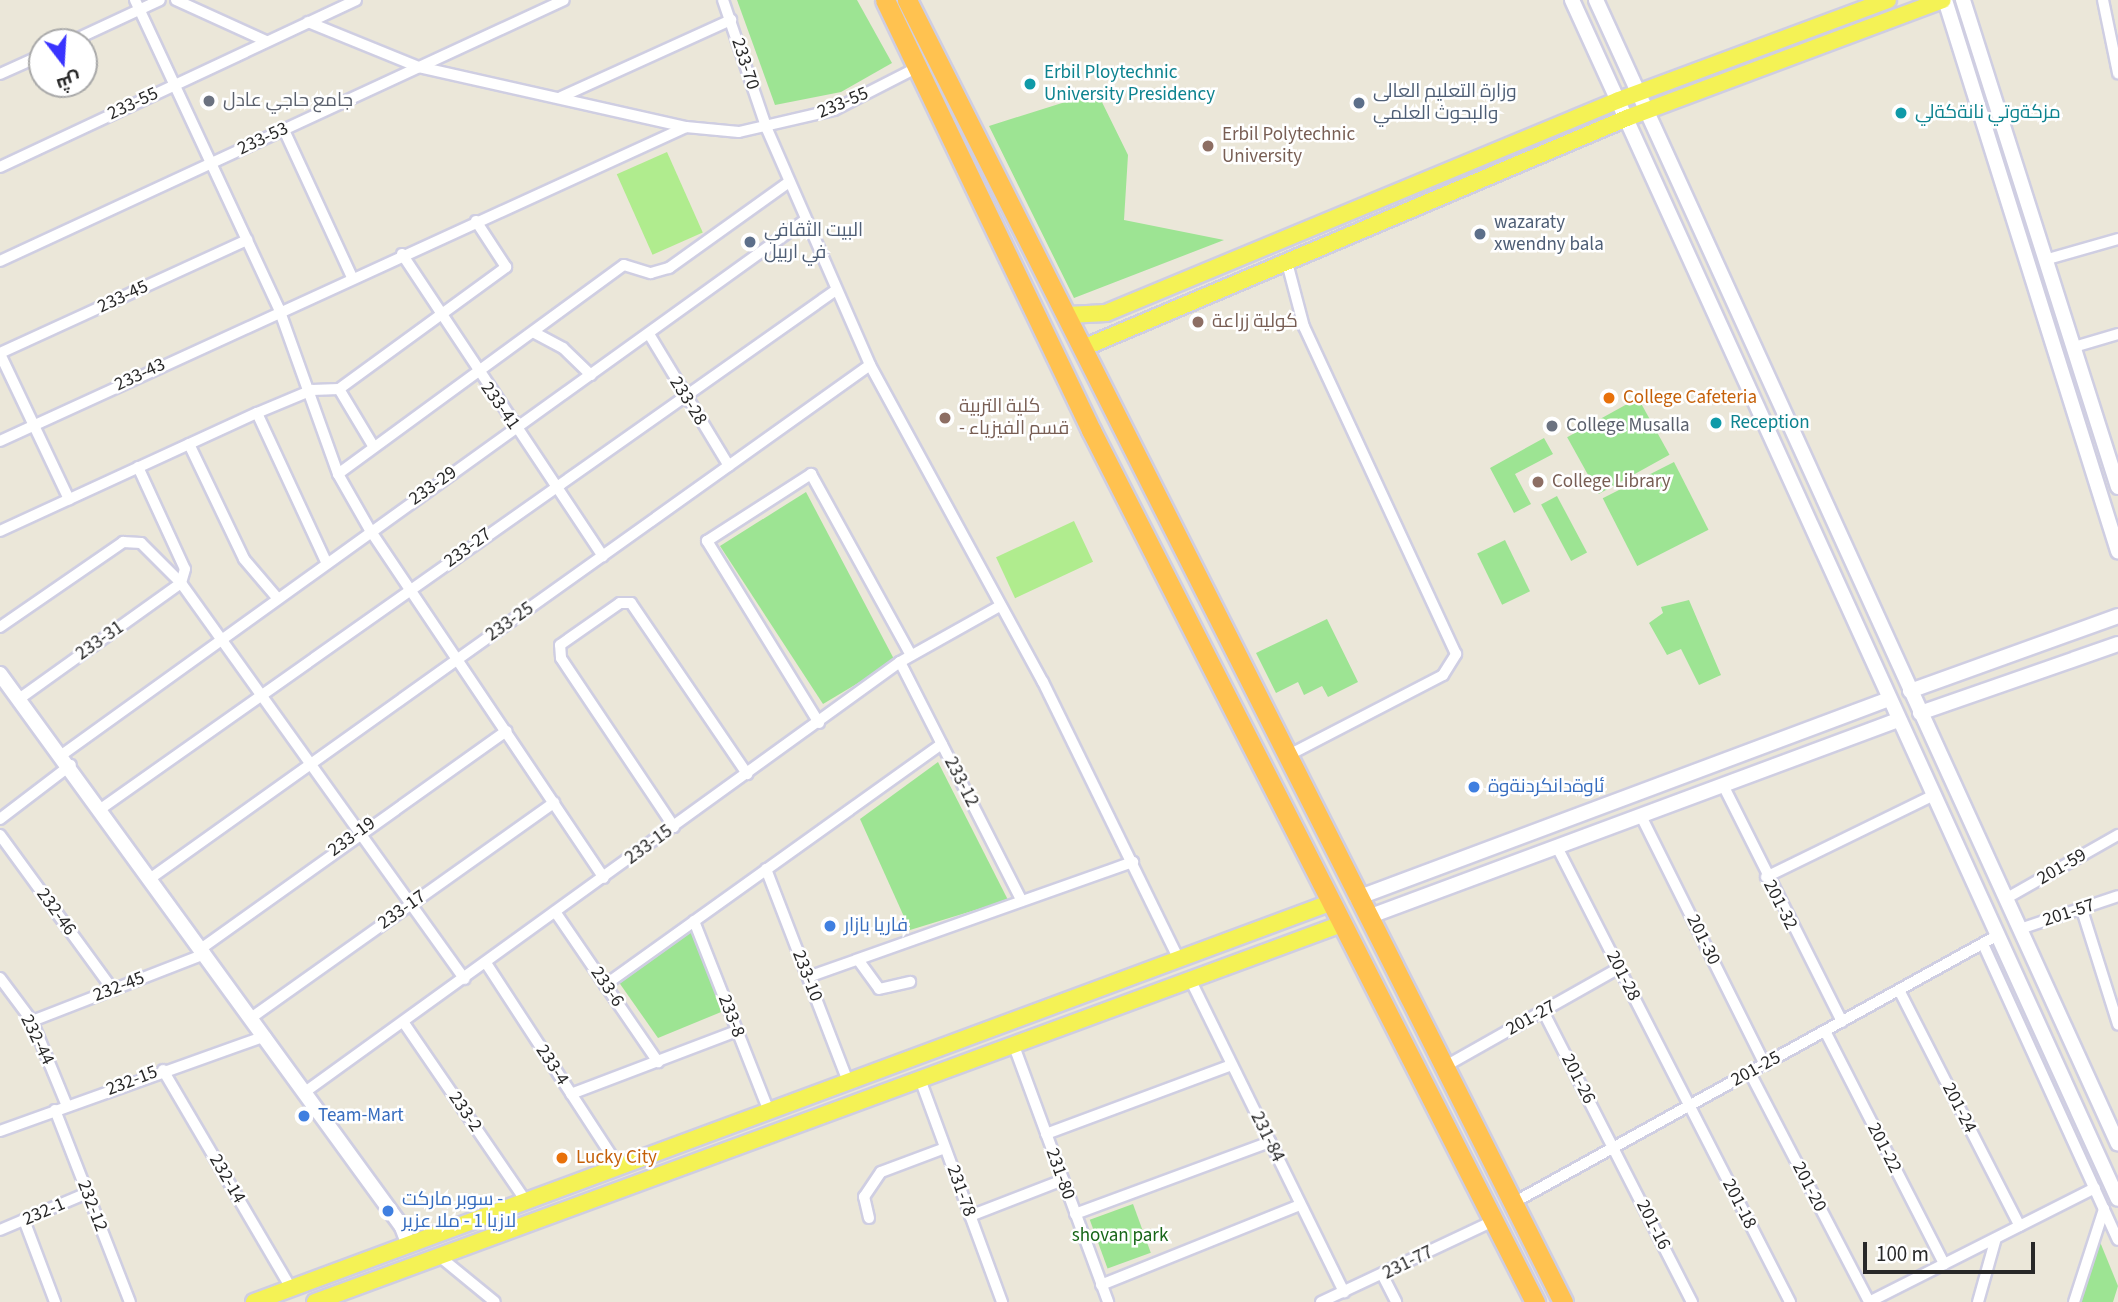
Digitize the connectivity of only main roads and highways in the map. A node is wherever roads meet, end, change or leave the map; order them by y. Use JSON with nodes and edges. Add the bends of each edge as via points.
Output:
{"nodes":[{"id":1,"x":1572,"y":0,"type":"edge"},
{"id":2,"x":1596,"y":0,"type":"edge"},
{"id":3,"x":1888,"y":0,"type":"edge"},
{"id":4,"x":1963,"y":0,"type":"edge"},
{"id":5,"x":1938,"y":1,"type":"edge"},
{"id":6,"x":891,"y":2,"type":"edge"},
{"id":7,"x":1638,"y":92,"type":"junction"},
{"id":8,"x":1619,"y":100,"type":"junction"},
{"id":9,"x":1646,"y":111,"type":"junction"},
{"id":10,"x":1627,"y":118,"type":"junction"},
{"id":11,"x":1342,"y":214,"type":"junction"},
{"id":12,"x":1315,"y":226,"type":"junction"},
{"id":13,"x":1352,"y":233,"type":"junction"},
{"id":14,"x":1326,"y":244,"type":"junction"},
{"id":15,"x":1068,"y":315,"type":"junction"},
{"id":16,"x":1098,"y":315,"type":"junction"},
{"id":17,"x":1106,"y":335,"type":"junction"},
{"id":18,"x":1083,"y":348,"type":"junction"},
{"id":19,"x":2118,"y":487,"type":"edge"},
{"id":20,"x":2118,"y":551,"type":"edge"},
{"id":21,"x":2118,"y":615,"type":"edge"},
{"id":22,"x":2118,"y":644,"type":"edge"},
{"id":23,"x":3,"y":683,"type":"edge"},
{"id":24,"x":1910,"y":691,"type":"junction"},
{"id":25,"x":1889,"y":699,"type":"junction"},
{"id":26,"x":1920,"y":713,"type":"junction"},
{"id":27,"x":1899,"y":720,"type":"junction"},
{"id":28,"x":1799,"y":732,"type":"junction"},
{"id":29,"x":1808,"y":754,"type":"junction"},
{"id":30,"x":1357,"y":898,"type":"junction"},
{"id":31,"x":1322,"y":906,"type":"junction"},
{"id":32,"x":1368,"y":917,"type":"junction"},
{"id":33,"x":1332,"y":928,"type":"junction"},
{"id":34,"x":944,"y":1046,"type":"junction"},
{"id":35,"x":953,"y":1067,"type":"junction"},
{"id":36,"x":2118,"y":1144,"type":"edge"},
{"id":37,"x":2118,"y":1199,"type":"edge"},
{"id":38,"x":409,"y":1245,"type":"junction"},
{"id":39,"x":254,"y":1302,"type":"edge"},
{"id":40,"x":315,"y":1302,"type":"edge"},
{"id":41,"x":1535,"y":1302,"type":"edge"},
{"id":42,"x":1563,"y":1302,"type":"edge"}],
"edges":[{"from":1,"to":8,"type":"main road"},
{"from":2,"to":7,"type":"main road"},
{"from":3,"to":7,"type":"main road"},
{"from":4,"to":19,"type":"main road"},
{"from":5,"to":9,"type":"main road"},
{"from":5,"to":20,"type":"main road"},
{"from":6,"to":15,"type":"highway"},
{"from":6,"to":31,"type":"highway","via":[[916,68]]},
{"from":7,"to":8,"type":"main road"},
{"from":7,"to":9,"type":"main road"},
{"from":8,"to":10,"type":"main road"},
{"from":8,"to":11,"type":"main road"},
{"from":9,"to":10,"type":"main road"},
{"from":9,"to":24,"type":"main road"},
{"from":10,"to":13,"type":"main road"},
{"from":10,"to":25,"type":"main road"},
{"from":11,"to":12,"type":"main road"},
{"from":11,"to":13,"type":"main road"},
{"from":12,"to":14,"type":"main road"},
{"from":12,"to":16,"type":"main road"},
{"from":13,"to":14,"type":"main road"},
{"from":14,"to":17,"type":"main road"},
{"from":15,"to":16,"type":"main road"},
{"from":15,"to":18,"type":"highway"},
{"from":16,"to":17,"type":"main road"},
{"from":17,"to":18,"type":"main road"},
{"from":18,"to":30,"type":"highway"},
{"from":21,"to":24,"type":"main road"},
{"from":22,"to":26,"type":"main road"},
{"from":23,"to":38,"type":"main road","via":[[102,808],[402,1227]]},
{"from":24,"to":26,"type":"main road"},
{"from":25,"to":27,"type":"main road"},
{"from":25,"to":28,"type":"main road"},
{"from":26,"to":36,"type":"main road"},
{"from":27,"to":29,"type":"main road"},
{"from":27,"to":37,"type":"main road"},
{"from":28,"to":29,"type":"main road"},
{"from":28,"to":30,"type":"main road"},
{"from":29,"to":32,"type":"main road"},
{"from":30,"to":32,"type":"highway"},
{"from":31,"to":33,"type":"highway"},
{"from":31,"to":34,"type":"main road"},
{"from":32,"to":42,"type":"highway"},
{"from":33,"to":35,"type":"main road"},
{"from":33,"to":41,"type":"highway"},
{"from":34,"to":35,"type":"main road"},
{"from":34,"to":38,"type":"main road"},
{"from":35,"to":40,"type":"main road"},
{"from":38,"to":39,"type":"main road"}]}
